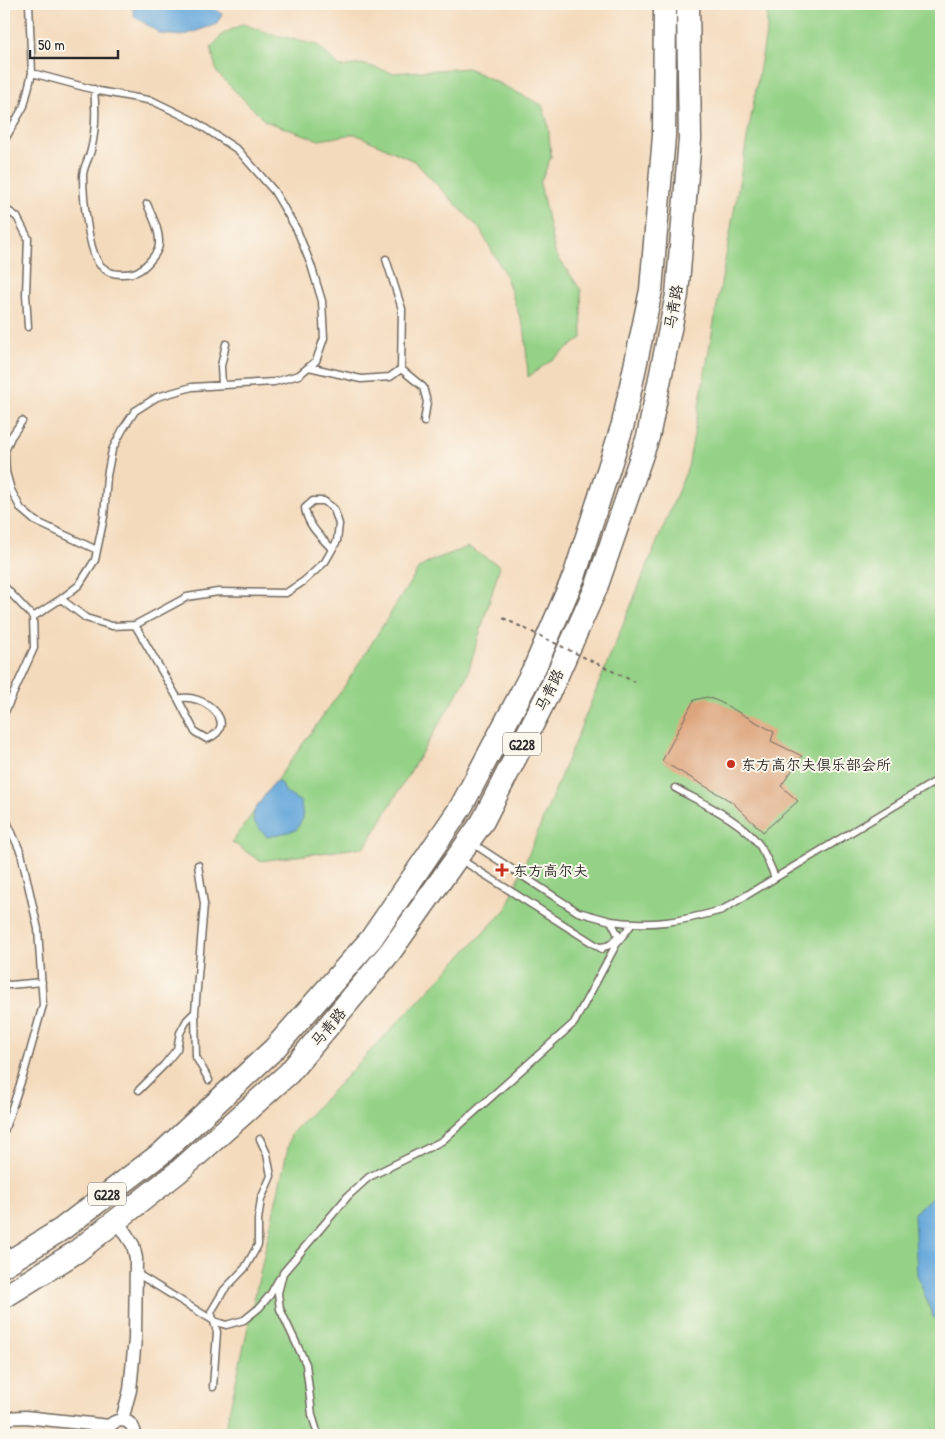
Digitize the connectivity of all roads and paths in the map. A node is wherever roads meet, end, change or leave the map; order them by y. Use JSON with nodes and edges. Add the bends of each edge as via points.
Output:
{"nodes":[{"id":1,"x":29,"y":4,"type":"edge"},
{"id":2,"x":665,"y":4,"type":"edge"},
{"id":3,"x":688,"y":4,"type":"edge"},
{"id":4,"x":32,"y":72,"type":"junction"},
{"id":5,"x":94,"y":89,"type":"junction"},
{"id":6,"x":4,"y":141,"type":"edge"},
{"id":7,"x":147,"y":204,"type":"dead end"},
{"id":8,"x":4,"y":208,"type":"edge"},
{"id":9,"x":386,"y":259,"type":"dead end"},
{"id":10,"x":28,"y":327,"type":"dead end"},
{"id":11,"x":226,"y":344,"type":"dead end"},
{"id":12,"x":310,"y":367,"type":"junction"},
{"id":13,"x":401,"y":369,"type":"junction"},
{"id":14,"x":222,"y":385,"type":"junction"},
{"id":15,"x":22,"y":421,"type":"dead end"},
{"id":16,"x":424,"y":422,"type":"dead end"},
{"id":17,"x":332,"y":549,"type":"junction"},
{"id":18,"x":97,"y":550,"type":"junction"},
{"id":19,"x":4,"y":586,"type":"edge"},
{"id":20,"x":61,"y":600,"type":"junction"},
{"id":21,"x":33,"y":617,"type":"junction"},
{"id":22,"x":503,"y":618,"type":"dead end"},
{"id":23,"x":135,"y":625,"type":"junction"},
{"id":24,"x":635,"y":682,"type":"dead end"},
{"id":25,"x":178,"y":699,"type":"junction"},
{"id":26,"x":4,"y":714,"type":"edge"},
{"id":27,"x":941,"y":778,"type":"edge"},
{"id":28,"x":675,"y":788,"type":"dead end"},
{"id":29,"x":4,"y":815,"type":"edge"},
{"id":30,"x":463,"y":849,"type":"junction"},
{"id":31,"x":198,"y":865,"type":"dead end"},
{"id":32,"x":775,"y":878,"type":"junction"},
{"id":33,"x":611,"y":921,"type":"junction"},
{"id":34,"x":632,"y":924,"type":"junction"},
{"id":35,"x":599,"y":947,"type":"junction"},
{"id":36,"x":610,"y":954,"type":"junction"},
{"id":37,"x":42,"y":982,"type":"junction"},
{"id":38,"x":4,"y":984,"type":"edge"},
{"id":39,"x":195,"y":1012,"type":"junction"},
{"id":40,"x":209,"y":1080,"type":"dead end"},
{"id":41,"x":138,"y":1090,"type":"dead end"},
{"id":42,"x":4,"y":1132,"type":"edge"},
{"id":43,"x":260,"y":1138,"type":"dead end"},
{"id":44,"x":118,"y":1220,"type":"junction"},
{"id":45,"x":4,"y":1265,"type":"edge"},
{"id":46,"x":136,"y":1273,"type":"junction"},
{"id":47,"x":283,"y":1273,"type":"junction"},
{"id":48,"x":4,"y":1298,"type":"edge"},
{"id":49,"x":214,"y":1321,"type":"junction"},
{"id":50,"x":213,"y":1387,"type":"dead end"},
{"id":51,"x":4,"y":1418,"type":"edge"},
{"id":52,"x":122,"y":1420,"type":"junction"},
{"id":53,"x":108,"y":1431,"type":"edge"},
{"id":54,"x":135,"y":1435,"type":"edge"},
{"id":55,"x":318,"y":1435,"type":"edge"}],
"edges":[{"from":1,"to":4,"type":"lane"},
{"from":2,"to":45,"type":"highway","name":"马青路","number":"G228","via":[[664,136],[651,290],[623,424],[575,574],[535,667],[461,807],[370,939],[274,1049],[163,1152],[62,1228]]},
{"from":3,"to":30,"type":"highway","name":"马青路","number":"G228","via":[[690,139],[677,295],[648,437],[596,588],[554,682],[483,821]]},
{"from":4,"to":5,"type":"lane"},
{"from":4,"to":6,"type":"lane","via":[[24,106]]},
{"from":5,"to":7,"type":"lane","via":[[95,128],[83,173],[85,199],[93,250],[99,264],[109,272],[136,272],[151,261],[160,245],[156,223]]},
{"from":5,"to":12,"type":"lane","via":[[153,101],[194,121],[238,150],[274,191],[312,264],[322,301],[324,338],[316,362]]},
{"from":8,"to":10,"type":"lane","via":[[17,217],[28,238]]},
{"from":9,"to":13,"type":"lane","via":[[402,309]]},
{"from":11,"to":14,"type":"lane","via":[[221,366]]},
{"from":12,"to":13,"type":"lane","via":[[361,379],[390,377]]},
{"from":12,"to":14,"type":"lane","via":[[299,375],[274,382]]},
{"from":13,"to":16,"type":"lane","via":[[423,387],[427,402]]},
{"from":14,"to":18,"type":"lane","via":[[192,387],[157,396],[135,412],[112,450]]},
{"from":15,"to":18,"type":"lane","via":[[5,451],[6,472],[21,509],[35,521]]},
{"from":17,"to":17,"type":"lane","via":[[306,518],[305,508],[313,501],[324,501],[334,509],[339,524],[337,541]]},
{"from":17,"to":23,"type":"lane","via":[[325,562],[286,593],[218,592],[187,597]]},
{"from":18,"to":20,"type":"lane","via":[[79,585]]},
{"from":19,"to":21,"type":"lane"},
{"from":20,"to":21,"type":"lane"},
{"from":20,"to":23,"type":"lane","via":[[86,618],[112,626]]},
{"from":21,"to":26,"type":"lane","via":[[34,648]]},
{"from":22,"to":24,"type":"path","bridge":true},
{"from":23,"to":25,"type":"lane"},
{"from":25,"to":25,"type":"lane","via":[[195,732],[208,739],[216,736],[221,721],[217,712],[191,697]]},
{"from":27,"to":32,"type":"lane"},
{"from":28,"to":32,"type":"lane","via":[[738,823],[759,845]]},
{"from":29,"to":37,"type":"lane","via":[[21,853],[38,929]]},
{"from":30,"to":33,"type":"lane","via":[[578,912]]},
{"from":30,"to":35,"type":"lane"},
{"from":30,"to":44,"type":"highway","name":"马青路","number":"G228","via":[[390,952],[290,1073]]},
{"from":31,"to":39,"type":"lane","via":[[204,904]]},
{"from":32,"to":34,"type":"lane","via":[[722,910],[690,919]]},
{"from":33,"to":34,"type":"lane"},
{"from":33,"to":35,"type":"lane","via":[[618,935],[614,944]]},
{"from":34,"to":36,"type":"lane"},
{"from":35,"to":36,"type":"lane"},
{"from":36,"to":47,"type":"lane","via":[[574,1023],[442,1141],[369,1177],[348,1196]]},
{"from":37,"to":38,"type":"lane"},
{"from":37,"to":42,"type":"lane","via":[[43,1005]]},
{"from":39,"to":40,"type":"lane","via":[[196,1057]]},
{"from":39,"to":41,"type":"lane","via":[[180,1033],[177,1049]]},
{"from":43,"to":49,"type":"lane","via":[[267,1154],[270,1176],[261,1199],[258,1245],[245,1268],[214,1305],[211,1312]]},
{"from":44,"to":46,"type":"street","via":[[133,1245]]},
{"from":44,"to":48,"type":"highway","name":"马青路","number":"G228","via":[[76,1252]]},
{"from":46,"to":49,"type":"lane"},
{"from":46,"to":52,"type":"street","via":[[135,1338],[130,1390]]},
{"from":47,"to":49,"type":"lane","via":[[259,1308],[244,1320],[226,1325]]},
{"from":47,"to":55,"type":"lane","via":[[278,1294],[280,1309],[306,1364],[312,1415]]},
{"from":49,"to":50,"type":"lane","via":[[217,1332]]},
{"from":51,"to":53,"type":"street","via":[[25,1417]]},
{"from":52,"to":53,"type":"street"},
{"from":52,"to":54,"type":"street","via":[[130,1424]]}]}
